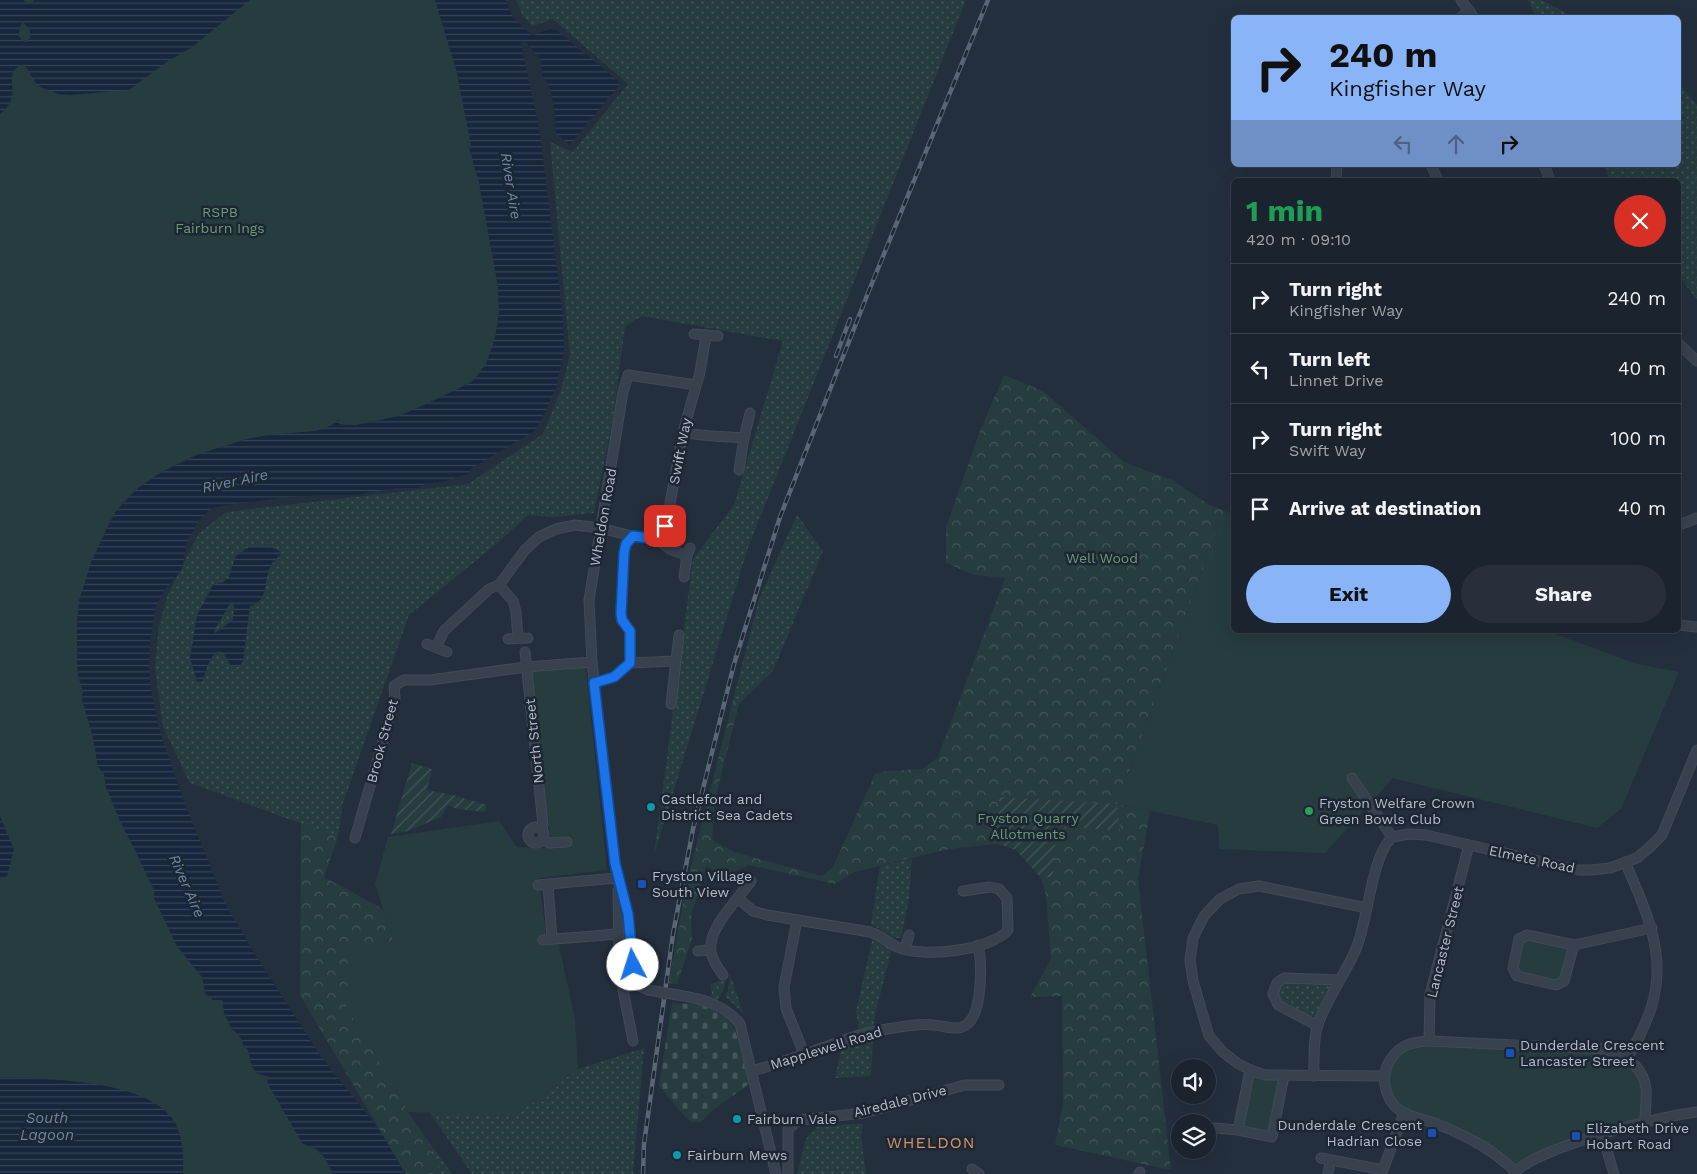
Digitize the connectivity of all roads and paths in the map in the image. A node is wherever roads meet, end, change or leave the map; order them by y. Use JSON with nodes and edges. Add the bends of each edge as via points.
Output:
{"nodes":[{"id":1,"x":1461,"y":0,"type":"edge"},
{"id":2,"x":1472,"y":14,"type":"edge"},
{"id":3,"x":694,"y":334,"type":"dead end"},
{"id":4,"x":706,"y":336,"type":"junction"},
{"id":5,"x":718,"y":336,"type":"dead end"},
{"id":6,"x":1681,"y":346,"type":"edge"},
{"id":7,"x":1697,"y":361,"type":"edge"},
{"id":8,"x":696,"y":385,"type":"junction"},
{"id":9,"x":750,"y":413,"type":"dead end"},
{"id":10,"x":683,"y":432,"type":"junction"},
{"id":11,"x":744,"y":438,"type":"junction"},
{"id":12,"x":739,"y":470,"type":"dead end"},
{"id":13,"x":1697,"y":518,"type":"edge"},
{"id":14,"x":1681,"y":524,"type":"edge"},
{"id":15,"x":600,"y":528,"type":"junction"},
{"id":16,"x":633,"y":536,"type":"junction"},
{"id":17,"x":658,"y":536,"type":"junction"},
{"id":18,"x":684,"y":577,"type":"dead end"},
{"id":19,"x":499,"y":585,"type":"junction"},
{"id":20,"x":1681,"y":625,"type":"edge"},
{"id":21,"x":1697,"y":627,"type":"edge"},
{"id":22,"x":679,"y":635,"type":"dead end"},
{"id":23,"x":508,"y":639,"type":"dead end"},
{"id":24,"x":448,"y":652,"type":"dead end"},
{"id":25,"x":525,"y":652,"type":"dead end"},
{"id":26,"x":675,"y":661,"type":"junction"},
{"id":27,"x":592,"y":662,"type":"junction"},
{"id":28,"x":630,"y":663,"type":"junction"},
{"id":29,"x":526,"y":667,"type":"junction"},
{"id":30,"x":594,"y":683,"type":"junction"},
{"id":31,"x":671,"y":704,"type":"dead end"},
{"id":32,"x":1697,"y":750,"type":"edge"},
{"id":33,"x":1352,"y":778,"type":"dead end"},
{"id":34,"x":1392,"y":837,"type":"junction"},
{"id":35,"x":354,"y":838,"type":"dead end"},
{"id":36,"x":567,"y":842,"type":"dead end"},
{"id":37,"x":1469,"y":845,"type":"junction"},
{"id":38,"x":1625,"y":862,"type":"junction"},
{"id":39,"x":618,"y":880,"type":"junction"},
{"id":40,"x":751,"y":881,"type":"dead end"},
{"id":41,"x":548,"y":884,"type":"junction"},
{"id":42,"x":538,"y":885,"type":"dead end"},
{"id":43,"x":963,"y":891,"type":"dead end"},
{"id":44,"x":739,"y":899,"type":"junction"},
{"id":45,"x":1367,"y":908,"type":"junction"},
{"id":46,"x":797,"y":920,"type":"junction"},
{"id":47,"x":1652,"y":928,"type":"junction"},
{"id":48,"x":618,"y":934,"type":"junction"},
{"id":49,"x":909,"y":935,"type":"dead end"},
{"id":50,"x":978,"y":945,"type":"junction"},
{"id":51,"x":1574,"y":945,"type":"junction"},
{"id":52,"x":905,"y":949,"type":"junction"},
{"id":53,"x":710,"y":950,"type":"junction"},
{"id":54,"x":698,"y":951,"type":"dead end"},
{"id":55,"x":723,"y":975,"type":"dead end"},
{"id":56,"x":1340,"y":980,"type":"junction"},
{"id":57,"x":1318,"y":1026,"type":"junction"},
{"id":58,"x":633,"y":1041,"type":"dead end"},
{"id":59,"x":1428,"y":1041,"type":"junction"},
{"id":60,"x":804,"y":1054,"type":"junction"},
{"id":61,"x":1627,"y":1058,"type":"junction"},
{"id":62,"x":1250,"y":1070,"type":"junction"},
{"id":63,"x":752,"y":1071,"type":"junction"},
{"id":64,"x":1284,"y":1076,"type":"junction"},
{"id":65,"x":1314,"y":1076,"type":"junction"},
{"id":66,"x":1384,"y":1076,"type":"junction"},
{"id":67,"x":999,"y":1085,"type":"dead end"},
{"id":68,"x":1697,"y":1112,"type":"edge"},
{"id":69,"x":1404,"y":1113,"type":"junction"},
{"id":70,"x":1645,"y":1121,"type":"junction"},
{"id":71,"x":1216,"y":1128,"type":"edge"},
{"id":72,"x":1238,"y":1130,"type":"junction"},
{"id":73,"x":1602,"y":1134,"type":"junction"},
{"id":74,"x":1328,"y":1173,"type":"edge"},
{"id":75,"x":1515,"y":1173,"type":"edge"},
{"id":76,"x":776,"y":1174,"type":"edge"},
{"id":77,"x":788,"y":1174,"type":"edge"},
{"id":78,"x":1614,"y":1174,"type":"edge"}],
"edges":[{"from":1,"to":2,"type":"street"},
{"from":3,"to":4,"type":"street"},
{"from":4,"to":5,"type":"street"},
{"from":4,"to":8,"type":"street","name":"Swift Way"},
{"from":6,"to":7,"type":"street"},
{"from":8,"to":10,"type":"street","name":"Swift Way"},
{"from":8,"to":15,"type":"street","name":"Wheldon Road","via":[[628,375]]},
{"from":9,"to":11,"type":"street"},
{"from":10,"to":11,"type":"street"},
{"from":10,"to":17,"type":"street","name":"Swift Way","via":[[667,520]]},
{"from":11,"to":12,"type":"street"},
{"from":13,"to":14,"type":"street"},
{"from":15,"to":16,"type":"street"},
{"from":15,"to":19,"type":"street","via":[[575,525],[556,529],[538,538]]},
{"from":15,"to":27,"type":"street","name":"Wheldon Road","via":[[589,600]]},
{"from":16,"to":17,"type":"street"},
{"from":16,"to":28,"type":"street","via":[[624,553],[621,614],[630,631]]},
{"from":17,"to":18,"type":"street","via":[[667,548],[688,551]]},
{"from":19,"to":23,"type":"street","via":[[513,601],[523,638]]},
{"from":19,"to":24,"type":"street","via":[[489,589],[431,646]]},
{"from":20,"to":21,"type":"street"},
{"from":22,"to":26,"type":"street"},
{"from":25,"to":29,"type":"street","name":"North Street"},
{"from":26,"to":28,"type":"street"},
{"from":26,"to":31,"type":"street"},
{"from":27,"to":29,"type":"street"},
{"from":27,"to":30,"type":"street","name":"Wheldon Road"},
{"from":28,"to":30,"type":"street","via":[[614,677]]},
{"from":29,"to":35,"type":"street","name":"Brook Street","via":[[397,683]]},
{"from":29,"to":36,"type":"street","name":"North Street","via":[[542,834],[549,843]]},
{"from":30,"to":39,"type":"street","name":"Wheldon Road"},
{"from":32,"to":38,"type":"street","name":"Elmete Road","via":[[1662,835],[1638,858]]},
{"from":33,"to":34,"type":"street"},
{"from":34,"to":37,"type":"street","name":"Elmete Road","via":[[1426,835]]},
{"from":34,"to":45,"type":"street","via":[[1381,852]]},
{"from":37,"to":38,"type":"street","name":"Elmete Road","via":[[1578,870],[1610,868]]},
{"from":37,"to":59,"type":"street","name":"Lancaster Street","via":[[1430,996]]},
{"from":38,"to":47,"type":"street"},
{"from":39,"to":41,"type":"street"},
{"from":39,"to":48,"type":"street"},
{"from":39,"to":63,"type":"street","name":"Wheldon Road","bridge":true,"via":[[628,914],[637,985],[648,990],[701,999],[726,1010],[740,1024]]},
{"from":40,"to":44,"type":"street"},
{"from":41,"to":42,"type":"street"},
{"from":41,"to":48,"type":"street","via":[[548,940]]},
{"from":43,"to":50,"type":"street","via":[[990,887],[999,889],[1007,898],[1008,930],[1002,937]]},
{"from":44,"to":46,"type":"street","via":[[753,910]]},
{"from":44,"to":53,"type":"street","via":[[719,923],[712,936]]},
{"from":45,"to":56,"type":"street","via":[[1356,949]]},
{"from":45,"to":62,"type":"street","via":[[1259,886],[1239,889],[1220,899],[1204,916],[1194,938],[1190,960],[1209,1036],[1223,1052]]},
{"from":46,"to":52,"type":"street","via":[[878,934]]},
{"from":46,"to":60,"type":"street","via":[[784,992],[786,1008]]},
{"from":47,"to":51,"type":"street"},
{"from":47,"to":61,"type":"street","via":[[1658,972],[1656,993],[1650,1013]]},
{"from":48,"to":58,"type":"street","via":[[623,990]]},
{"from":49,"to":52,"type":"street"},
{"from":50,"to":52,"type":"street","via":[[956,951]]},
{"from":50,"to":60,"type":"street","name":"Mapplewell Road","via":[[981,973],[978,996],[975,1011],[965,1026],[931,1024],[879,1030]]},
{"from":51,"to":51,"type":"street","via":[[1527,935],[1519,939],[1513,968],[1517,976],[1556,985],[1564,981]]},
{"from":53,"to":54,"type":"street"},
{"from":53,"to":55,"type":"street"},
{"from":56,"to":57,"type":"street"},
{"from":56,"to":57,"type":"street","via":[[1284,978],[1277,982],[1274,994],[1278,1004]]},
{"from":57,"to":65,"type":"street","via":[[1314,1044]]},
{"from":59,"to":61,"type":"street","via":[[1605,1049]]},
{"from":59,"to":66,"type":"street","via":[[1403,1046],[1394,1054]]},
{"from":60,"to":63,"type":"street","name":"Mapplewell Road"},
{"from":61,"to":70,"type":"street","via":[[1642,1074],[1646,1088]]},
{"from":62,"to":64,"type":"street"},
{"from":62,"to":72,"type":"street"},
{"from":63,"to":76,"type":"street","name":"Wheldon Road"},
{"from":64,"to":65,"type":"street"},
{"from":64,"to":72,"type":"street","via":[[1272,1137]]},
{"from":65,"to":66,"type":"street"},
{"from":66,"to":69,"type":"street","via":[[1393,1104]]},
{"from":67,"to":77,"type":"street","name":"Airedale Drive","via":[[965,1085],[864,1113],[799,1120],[788,1129]]},
{"from":68,"to":70,"type":"street"},
{"from":69,"to":74,"type":"street","via":[[1383,1170],[1326,1159]]},
{"from":69,"to":75,"type":"street","via":[[1472,1140],[1497,1155]]},
{"from":70,"to":73,"type":"street"},
{"from":71,"to":72,"type":"street"},
{"from":73,"to":75,"type":"street","via":[[1534,1158]]},
{"from":73,"to":78,"type":"street"}]}
